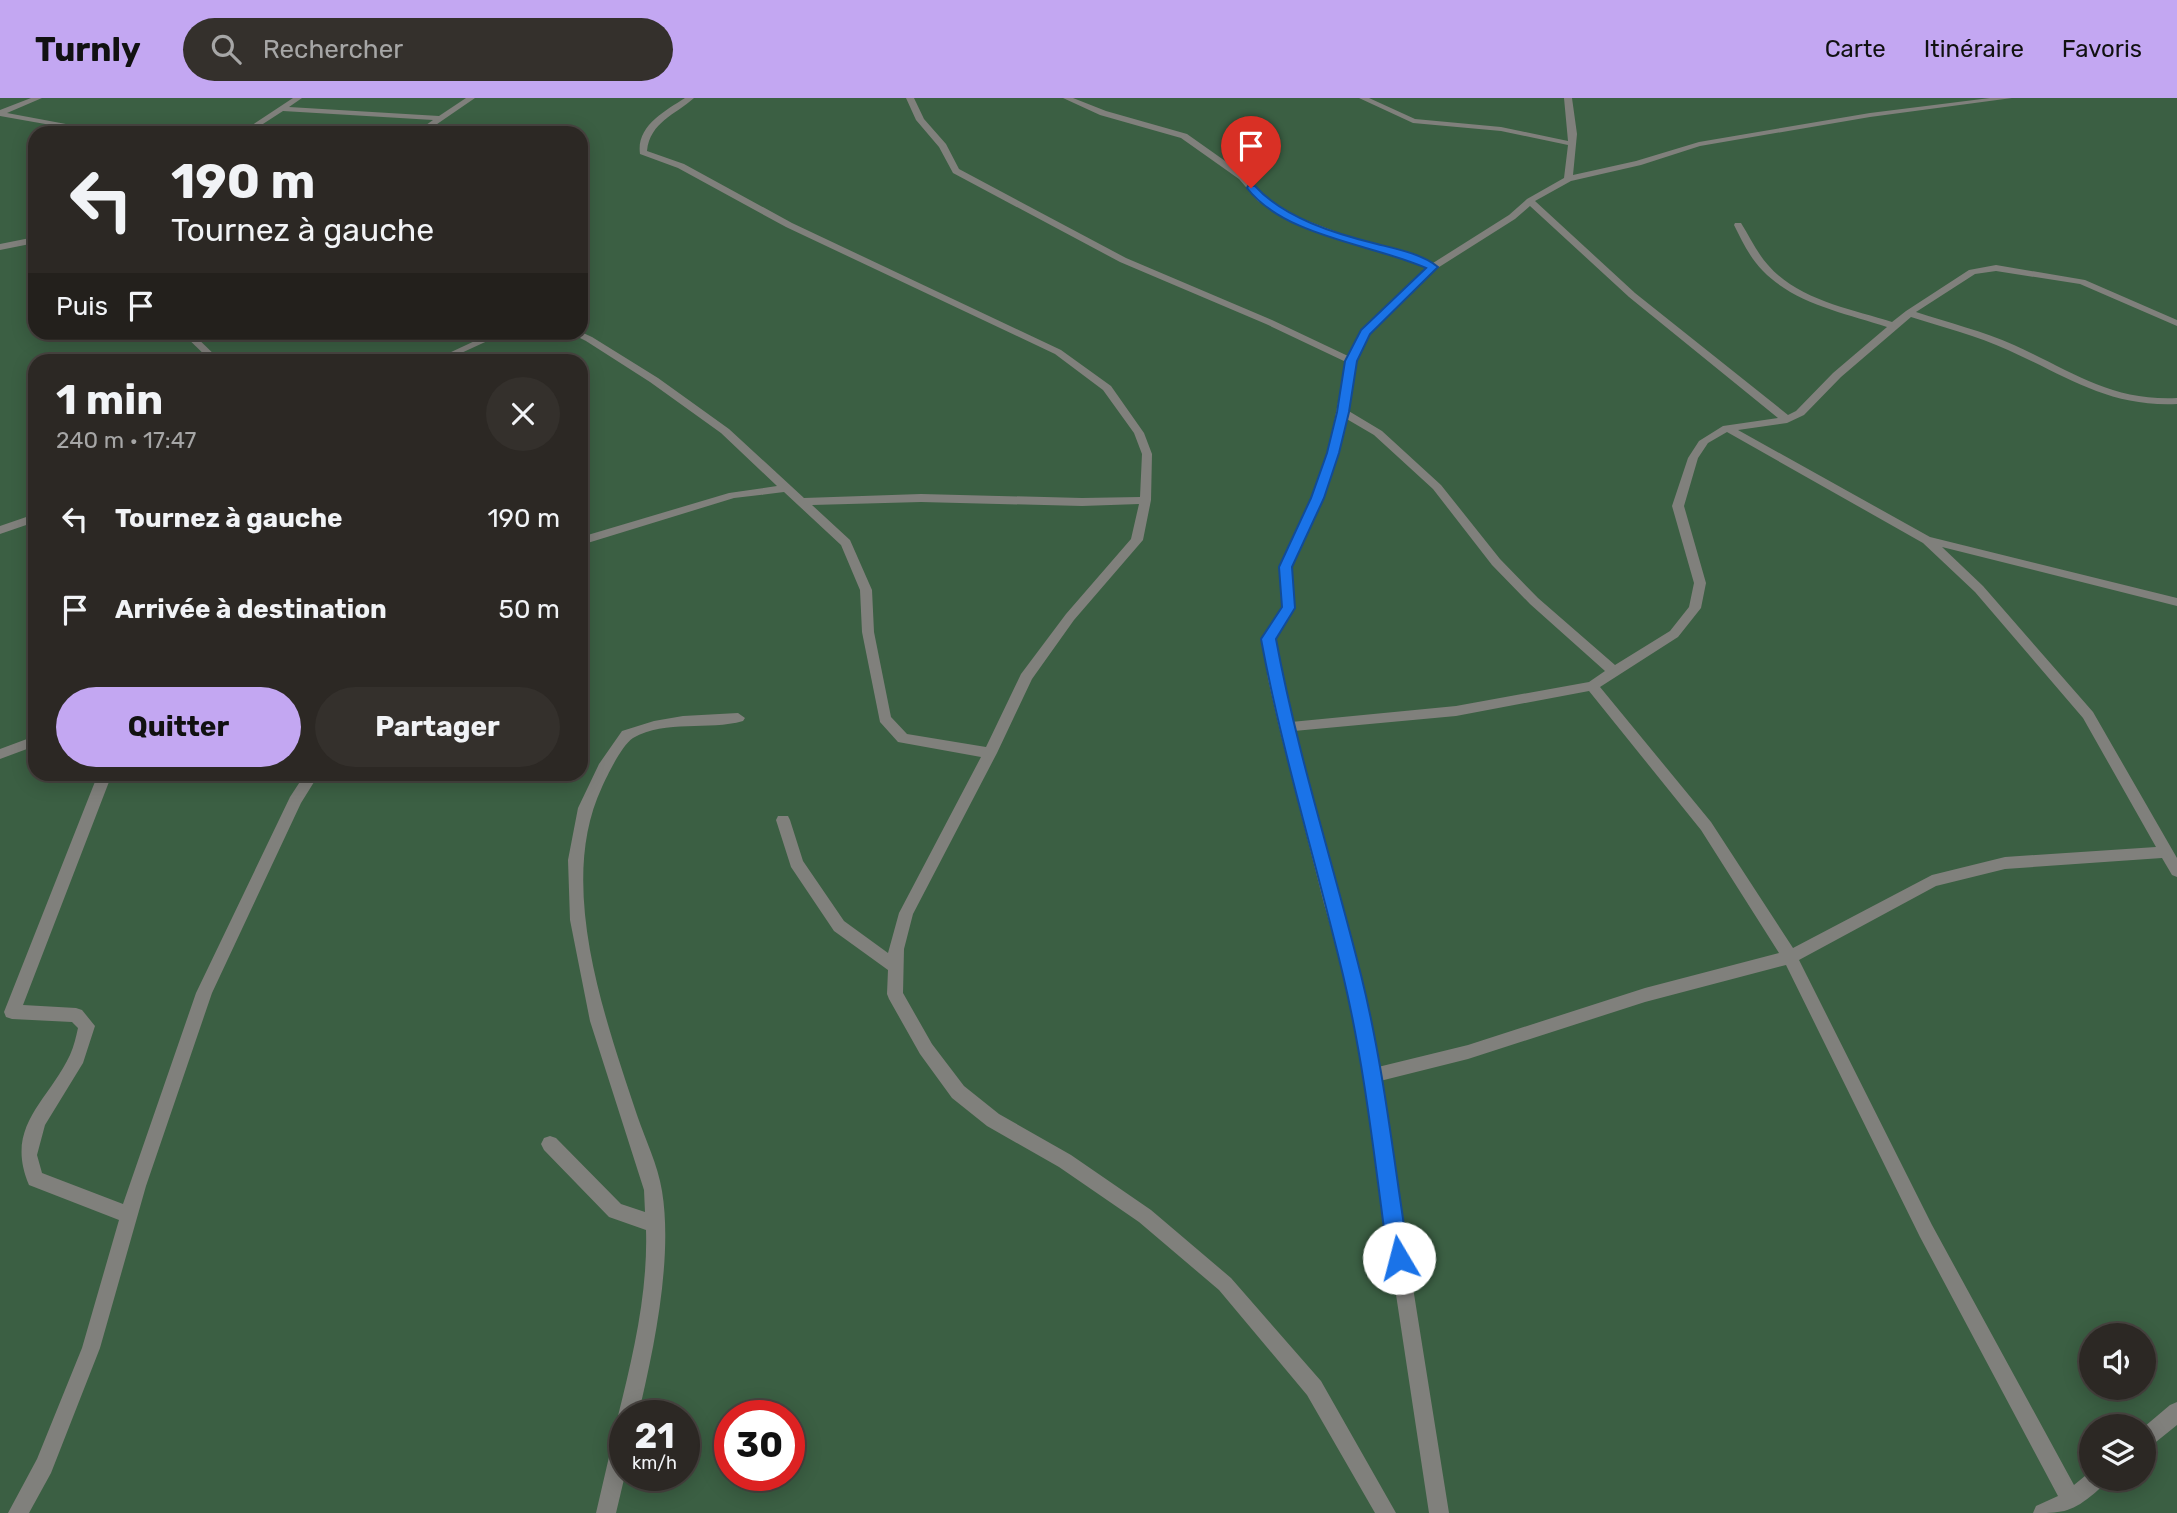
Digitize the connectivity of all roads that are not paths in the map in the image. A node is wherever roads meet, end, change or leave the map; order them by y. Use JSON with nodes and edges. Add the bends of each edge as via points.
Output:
{"nodes":[{"id":1,"x":38,"y":98,"type":"edge"},
{"id":2,"x":298,"y":98,"type":"edge"},
{"id":3,"x":471,"y":98,"type":"edge"},
{"id":4,"x":691,"y":98,"type":"edge"},
{"id":5,"x":911,"y":98,"type":"edge"},
{"id":6,"x":1067,"y":98,"type":"edge"},
{"id":7,"x":1363,"y":98,"type":"edge"},
{"id":8,"x":1568,"y":98,"type":"edge"},
{"id":9,"x":2008,"y":98,"type":"edge"},
{"id":10,"x":283,"y":108,"type":"junction"},
{"id":11,"x":0,"y":113,"type":"edge"},
{"id":12,"x":438,"y":118,"type":"junction"},
{"id":13,"x":72,"y":126,"type":"edge"},
{"id":14,"x":255,"y":126,"type":"edge"},
{"id":15,"x":428,"y":126,"type":"edge"},
{"id":16,"x":1572,"y":145,"type":"junction"},
{"id":17,"x":1568,"y":180,"type":"junction"},
{"id":18,"x":1530,"y":201,"type":"junction"},
{"id":19,"x":1738,"y":225,"type":"dead end"},
{"id":20,"x":28,"y":241,"type":"edge"},
{"id":21,"x":0,"y":247,"type":"edge"},
{"id":22,"x":1433,"y":267,"type":"junction"},
{"id":23,"x":1909,"y":313,"type":"junction"},
{"id":24,"x":2177,"y":323,"type":"edge"},
{"id":25,"x":1894,"y":326,"type":"junction"},
{"id":26,"x":588,"y":339,"type":"edge"},
{"id":27,"x":194,"y":340,"type":"edge"},
{"id":28,"x":485,"y":340,"type":"edge"},
{"id":29,"x":209,"y":354,"type":"edge"},
{"id":30,"x":453,"y":354,"type":"edge"},
{"id":31,"x":1351,"y":361,"type":"junction"},
{"id":32,"x":2177,"y":401,"type":"edge"},
{"id":33,"x":1343,"y":412,"type":"junction"},
{"id":34,"x":1787,"y":420,"type":"junction"},
{"id":35,"x":1727,"y":428,"type":"junction"},
{"id":36,"x":786,"y":488,"type":"junction"},
{"id":37,"x":1145,"y":500,"type":"junction"},
{"id":38,"x":802,"y":502,"type":"junction"},
{"id":39,"x":28,"y":520,"type":"edge"},
{"id":40,"x":0,"y":530,"type":"edge"},
{"id":41,"x":588,"y":539,"type":"edge"},
{"id":42,"x":1927,"y":540,"type":"junction"},
{"id":43,"x":2177,"y":603,"type":"edge"},
{"id":44,"x":1613,"y":671,"type":"junction"},
{"id":45,"x":1592,"y":686,"type":"junction"},
{"id":46,"x":738,"y":718,"type":"dead end"},
{"id":47,"x":1286,"y":727,"type":"junction"},
{"id":48,"x":28,"y":744,"type":"edge"},
{"id":49,"x":990,"y":753,"type":"junction"},
{"id":50,"x":0,"y":754,"type":"edge"},
{"id":51,"x":102,"y":781,"type":"edge"},
{"id":52,"x":307,"y":781,"type":"edge"},
{"id":53,"x":783,"y":820,"type":"dead end"},
{"id":54,"x":2166,"y":852,"type":"junction"},
{"id":55,"x":2177,"y":871,"type":"edge"},
{"id":56,"x":1790,"y":957,"type":"junction"},
{"id":57,"x":895,"y":967,"type":"junction"},
{"id":58,"x":1371,"y":1076,"type":"junction"},
{"id":59,"x":550,"y":1144,"type":"dead end"},
{"id":60,"x":129,"y":1215,"type":"junction"},
{"id":61,"x":654,"y":1224,"type":"junction"},
{"id":62,"x":632,"y":1400,"type":"edge"},
{"id":63,"x":2177,"y":1412,"type":"edge"},
{"id":64,"x":2156,"y":1429,"type":"edge"},
{"id":65,"x":611,"y":1491,"type":"edge"},
{"id":66,"x":2082,"y":1491,"type":"edge"},
{"id":67,"x":2071,"y":1500,"type":"junction"},
{"id":68,"x":18,"y":1513,"type":"edge"},
{"id":69,"x":606,"y":1513,"type":"edge"},
{"id":70,"x":1386,"y":1513,"type":"edge"},
{"id":71,"x":1439,"y":1513,"type":"edge"},
{"id":72,"x":2043,"y":1513,"type":"edge"}],
"edges":[{"from":1,"to":11,"type":"street"},
{"from":2,"to":10,"type":"street"},
{"from":3,"to":12,"type":"street"},
{"from":4,"to":37,"type":"street","via":[[651,125],[643,137],[643,152],[681,166],[789,225],[1058,352],[1107,388],[1139,433],[1147,454]]},
{"from":5,"to":31,"type":"street","via":[[920,120],[943,146],[956,171],[1124,260]]},
{"from":6,"to":22,"type":"street","via":[[1184,136],[1242,177],[1261,198],[1297,220]]},
{"from":7,"to":16,"type":"street","via":[[1413,121],[1501,129]]},
{"from":8,"to":16,"type":"street"},
{"from":9,"to":17,"type":"street","via":[[1870,114],[1699,144]]},
{"from":10,"to":12,"type":"street"},
{"from":10,"to":14,"type":"street"},
{"from":11,"to":13,"type":"street"},
{"from":12,"to":15,"type":"street"},
{"from":16,"to":17,"type":"street"},
{"from":17,"to":18,"type":"street"},
{"from":18,"to":22,"type":"street"},
{"from":18,"to":34,"type":"street","via":[[1632,295]]},
{"from":19,"to":25,"type":"street","via":[[1753,253],[1785,285]]},
{"from":20,"to":21,"type":"street"},
{"from":22,"to":31,"type":"street","via":[[1365,332]]},
{"from":23,"to":24,"type":"street","via":[[1972,272],[1996,268],[2081,282]]},
{"from":23,"to":25,"type":"street"},
{"from":23,"to":32,"type":"street","via":[[1991,339],[2111,392],[2146,402]]},
{"from":25,"to":34,"type":"street"},
{"from":26,"to":36,"type":"street","via":[[725,431]]},
{"from":27,"to":29,"type":"street"},
{"from":28,"to":30,"type":"street"},
{"from":31,"to":33,"type":"street"},
{"from":33,"to":44,"type":"street","via":[[1378,433],[1437,486],[1496,562]]},
{"from":33,"to":47,"type":"street","via":[[1317,498],[1286,567],[1289,608],[1268,639]]},
{"from":34,"to":35,"type":"street"},
{"from":35,"to":42,"type":"street"},
{"from":35,"to":44,"type":"street","via":[[1704,440],[1693,457],[1678,506],[1700,583],[1695,608],[1674,634]]},
{"from":36,"to":38,"type":"street"},
{"from":36,"to":41,"type":"street","via":[[733,495]]},
{"from":37,"to":38,"type":"street"},
{"from":37,"to":49,"type":"street","via":[[1137,540],[1070,617],[1026,677]]},
{"from":38,"to":49,"type":"street","via":[[846,543],[866,590],[867,632],[885,719],[903,738]]},
{"from":39,"to":40,"type":"street"},
{"from":42,"to":43,"type":"street"},
{"from":42,"to":54,"type":"street","via":[[1979,589],[2088,715]]},
{"from":44,"to":45,"type":"street"},
{"from":45,"to":47,"type":"street","via":[[1456,711]]},
{"from":45,"to":56,"type":"street","via":[[1706,826]]},
{"from":46,"to":61,"type":"street","via":[[683,721],[627,735],[604,768],[586,808],[575,860],[578,920],[598,1021],[653,1190]]},
{"from":47,"to":58,"type":"street","via":[[1353,977]]},
{"from":48,"to":50,"type":"street"},
{"from":49,"to":57,"type":"street","via":[[906,913]]},
{"from":51,"to":60,"type":"street","via":[[12,1012],[76,1015],[87,1026],[77,1058],[37,1122],[28,1155],[35,1179]]},
{"from":52,"to":60,"type":"street","via":[[204,993]]},
{"from":53,"to":57,"type":"street","via":[[796,863],[839,926]]},
{"from":54,"to":55,"type":"street"},
{"from":54,"to":56,"type":"street","via":[[2005,863],[1932,881]]},
{"from":56,"to":58,"type":"street"},
{"from":56,"to":67,"type":"street","via":[[1926,1231]]},
{"from":57,"to":70,"type":"street","via":[[895,994],[926,1049],[958,1091],[993,1120],[1065,1161],[1145,1216],[1225,1284],[1314,1388]]},
{"from":58,"to":71,"type":"street"},
{"from":59,"to":61,"type":"street","via":[[615,1211]]},
{"from":60,"to":68,"type":"street","via":[[91,1348],[44,1466]]},
{"from":61,"to":62,"type":"street","via":[[656,1256]]},
{"from":63,"to":64,"type":"street"},
{"from":65,"to":69,"type":"street"},
{"from":66,"to":67,"type":"street"},
{"from":67,"to":72,"type":"street"}]}
